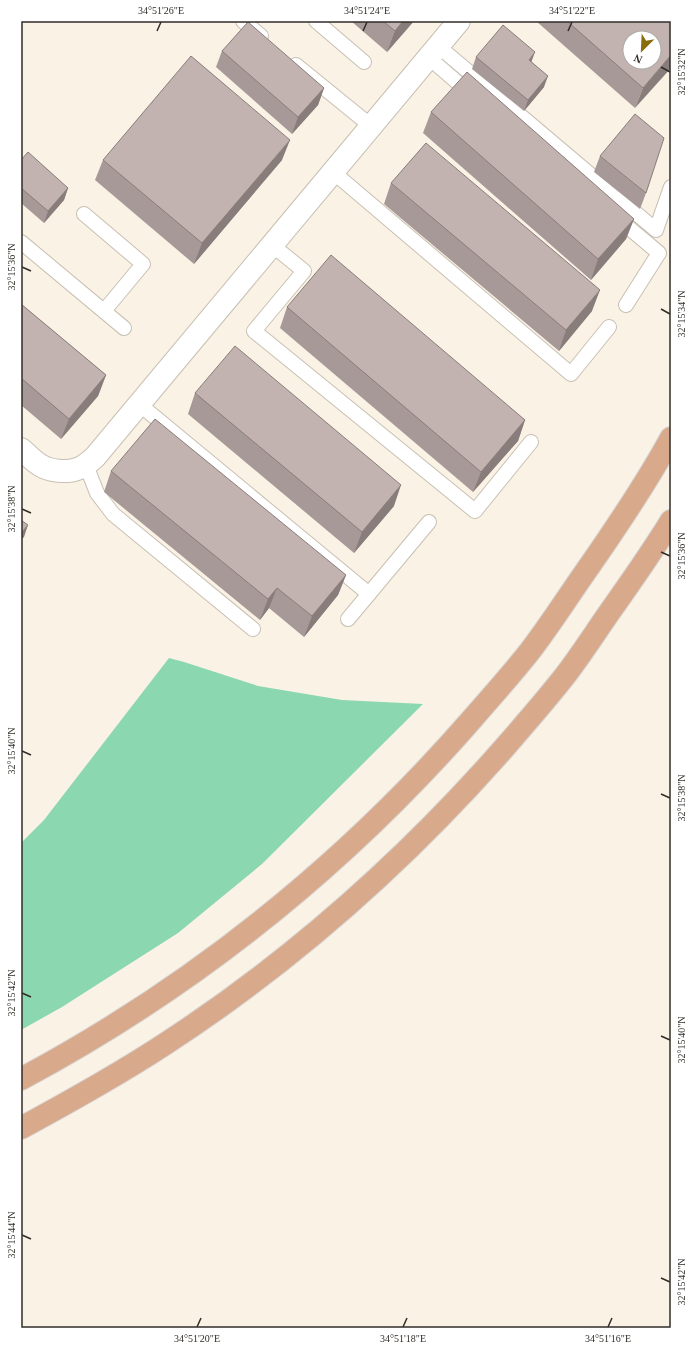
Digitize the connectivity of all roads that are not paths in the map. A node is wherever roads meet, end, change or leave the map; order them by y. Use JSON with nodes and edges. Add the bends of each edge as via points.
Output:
{"nodes":[{"id":1,"x":243,"y":21,"type":"edge"},
{"id":2,"x":316,"y":21,"type":"edge"},
{"id":3,"x":459,"y":21,"type":"edge"},
{"id":4,"x":273,"y":46,"type":"edge"},
{"id":5,"x":433,"y":52,"type":"junction"},
{"id":6,"x":286,"y":56,"type":"edge"},
{"id":7,"x":364,"y":62,"type":"dead end"},
{"id":8,"x":483,"y":104,"type":"edge"},
{"id":9,"x":370,"y":126,"type":"junction"},
{"id":10,"x":333,"y":172,"type":"junction"},
{"id":11,"x":671,"y":187,"type":"edge"},
{"id":12,"x":604,"y":207,"type":"edge"},
{"id":13,"x":84,"y":214,"type":"dead end"},
{"id":14,"x":21,"y":242,"type":"edge"},
{"id":15,"x":272,"y":245,"type":"junction"},
{"id":16,"x":626,"y":305,"type":"dead end"},
{"id":17,"x":104,"y":311,"type":"junction"},
{"id":18,"x":609,"y":327,"type":"dead end"},
{"id":19,"x":124,"y":328,"type":"dead end"},
{"id":20,"x":139,"y":404,"type":"junction"},
{"id":21,"x":671,"y":438,"type":"edge"},
{"id":22,"x":531,"y":442,"type":"dead end"},
{"id":23,"x":21,"y":449,"type":"edge"},
{"id":24,"x":86,"y":465,"type":"junction"},
{"id":25,"x":671,"y":521,"type":"edge"},
{"id":26,"x":429,"y":522,"type":"dead end"},
{"id":27,"x":369,"y":594,"type":"junction"},
{"id":28,"x":348,"y":619,"type":"dead end"},
{"id":29,"x":253,"y":630,"type":"dead end"},
{"id":30,"x":21,"y":1079,"type":"edge"},
{"id":31,"x":21,"y":1128,"type":"edge"}],
"edges":[{"from":1,"to":4,"type":"lane"},
{"from":2,"to":7,"type":"lane"},
{"from":3,"to":5,"type":"street"},
{"from":5,"to":8,"type":"lane"},
{"from":5,"to":9,"type":"street"},
{"from":5,"to":11,"type":"lane","via":[[656,230]]},
{"from":6,"to":9,"type":"lane"},
{"from":9,"to":10,"type":"street"},
{"from":10,"to":15,"type":"street"},
{"from":10,"to":18,"type":"lane","via":[[571,374]]},
{"from":12,"to":16,"type":"lane","via":[[659,253]]},
{"from":13,"to":17,"type":"lane","via":[[143,264]]},
{"from":14,"to":17,"type":"lane"},
{"from":15,"to":20,"type":"street"},
{"from":15,"to":22,"type":"lane","via":[[304,271],[254,331],[475,511]]},
{"from":17,"to":19,"type":"lane"},
{"from":20,"to":24,"type":"street"},
{"from":20,"to":27,"type":"lane"},
{"from":21,"to":30,"type":"main road","via":[[615,529],[530,652],[453,741],[381,816],[292,896],[244,935],[140,1010]]},
{"from":23,"to":24,"type":"street","via":[[41,466],[52,470],[76,470]]},
{"from":24,"to":29,"type":"lane","via":[[97,493],[113,514]]},
{"from":25,"to":31,"type":"main road","via":[[563,678],[485,770],[411,847],[320,929],[220,1006],[120,1073]]},
{"from":26,"to":27,"type":"lane"},
{"from":27,"to":28,"type":"lane"}]}
